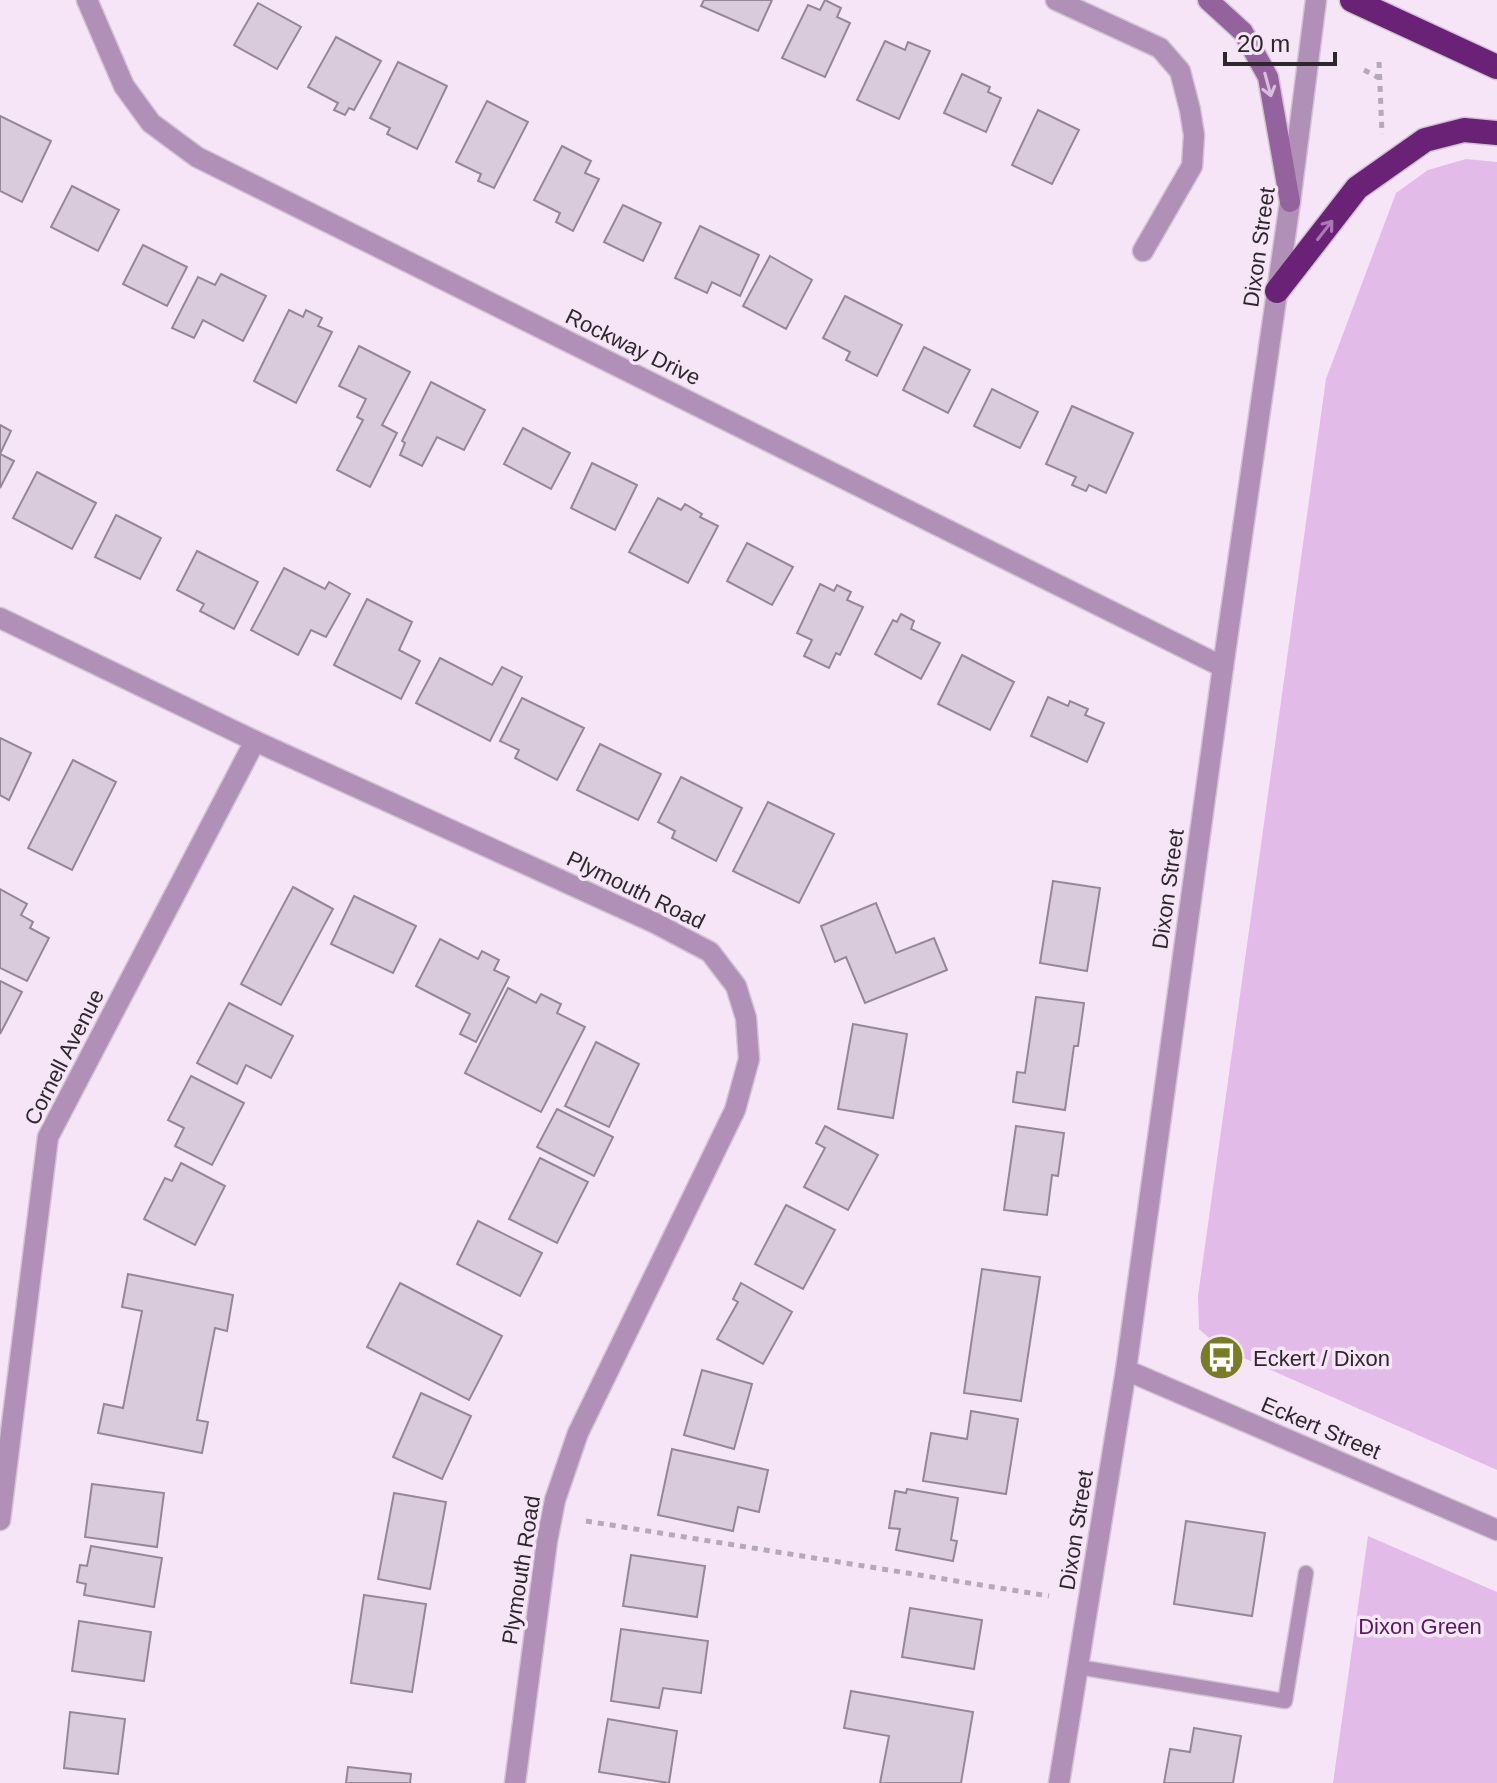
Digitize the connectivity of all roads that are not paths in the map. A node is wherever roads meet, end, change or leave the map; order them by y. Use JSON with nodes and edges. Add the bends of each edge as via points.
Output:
{"nodes":[{"id":1,"x":87,"y":0,"type":"edge"},
{"id":2,"x":1056,"y":0,"type":"edge"},
{"id":3,"x":1208,"y":0,"type":"edge"},
{"id":4,"x":1316,"y":0,"type":"edge"},
{"id":5,"x":1352,"y":0,"type":"edge"},
{"id":6,"x":1497,"y":67,"type":"edge"},
{"id":7,"x":1497,"y":133,"type":"edge"},
{"id":8,"x":1290,"y":202,"type":"junction"},
{"id":9,"x":1143,"y":251,"type":"dead end"},
{"id":10,"x":1277,"y":291,"type":"junction"},
{"id":11,"x":0,"y":618,"type":"edge"},
{"id":12,"x":1223,"y":667,"type":"junction"},
{"id":13,"x":255,"y":741,"type":"junction"},
{"id":14,"x":1126,"y":1370,"type":"junction"},
{"id":15,"x":0,"y":1520,"type":"edge"},
{"id":16,"x":1497,"y":1530,"type":"edge"},
{"id":17,"x":1306,"y":1573,"type":"dead end"},
{"id":18,"x":1078,"y":1667,"type":"junction"},
{"id":19,"x":515,"y":1783,"type":"edge"},
{"id":20,"x":1059,"y":1783,"type":"edge"}],
"edges":[{"from":1,"to":12,"type":"street","name":"Rockway Drive","via":[[124,86],[151,123],[197,157]]},
{"from":2,"to":9,"type":"street","via":[[1160,48],[1180,71],[1194,135],[1192,166]]},
{"from":3,"to":8,"type":"main road","one_way":true,"via":[[1243,32],[1268,77]]},
{"from":4,"to":8,"type":"street","name":"Dixon Street"},
{"from":5,"to":6,"type":"highway"},
{"from":10,"to":7,"type":"highway","one_way":true,"via":[[1357,188],[1425,140],[1464,130]]},
{"from":8,"to":10,"type":"street","name":"Dixon Street"},
{"from":10,"to":12,"type":"street","name":"Dixon Street"},
{"from":11,"to":13,"type":"street","name":"Plymouth Road"},
{"from":12,"to":14,"type":"street","name":"Dixon Street"},
{"from":13,"to":15,"type":"street","name":"Cornell Avenue","via":[[48,1137]]},
{"from":13,"to":19,"type":"street","name":"Plymouth Road","via":[[710,952],[736,986],[746,1018],[749,1059],[735,1110],[578,1433],[555,1500]]},
{"from":14,"to":16,"type":"street","name":"Eckert Street"},
{"from":14,"to":18,"type":"street","name":"Dixon Street"},
{"from":17,"to":18,"type":"lane","via":[[1285,1701]]},
{"from":18,"to":20,"type":"street","name":"Dixon Street"}]}
